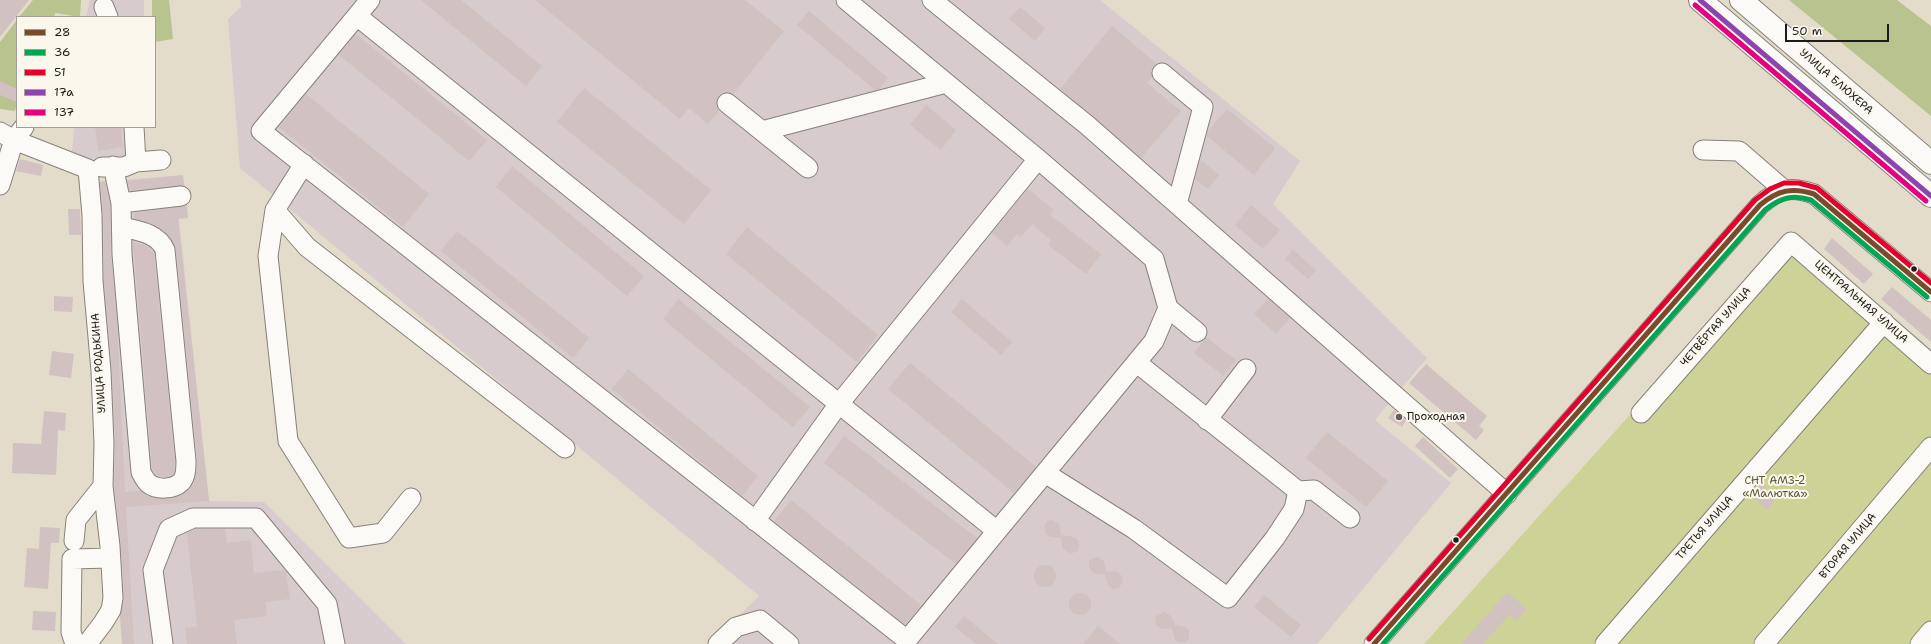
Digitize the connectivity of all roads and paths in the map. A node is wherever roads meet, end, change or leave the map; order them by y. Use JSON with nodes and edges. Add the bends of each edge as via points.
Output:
{"nodes":[{"id":1,"x":370,"y":0,"type":"edge"},
{"id":2,"x":846,"y":0,"type":"edge"},
{"id":3,"x":932,"y":0,"type":"edge"},
{"id":4,"x":1700,"y":0,"type":"edge"},
{"id":5,"x":1741,"y":0,"type":"edge"},
{"id":6,"x":357,"y":16,"type":"junction"},
{"id":7,"x":1162,"y":73,"type":"dead end"},
{"id":8,"x":946,"y":83,"type":"junction"},
{"id":9,"x":727,"y":103,"type":"dead end"},
{"id":10,"x":134,"y":128,"type":"edge"},
{"id":11,"x":762,"y":130,"type":"junction"},
{"id":12,"x":13,"y":133,"type":"edge"},
{"id":13,"x":1703,"y":150,"type":"dead end"},
{"id":14,"x":1038,"y":159,"type":"junction"},
{"id":15,"x":161,"y":160,"type":"dead end"},
{"id":16,"x":136,"y":162,"type":"junction"},
{"id":17,"x":1931,"y":163,"type":"edge"},
{"id":18,"x":304,"y":164,"type":"junction"},
{"id":19,"x":113,"y":166,"type":"junction"},
{"id":20,"x":808,"y":168,"type":"dead end"},
{"id":21,"x":88,"y":169,"type":"junction"},
{"id":22,"x":0,"y":185,"type":"edge"},
{"id":23,"x":1784,"y":190,"type":"junction"},
{"id":24,"x":181,"y":196,"type":"dead end"},
{"id":25,"x":1931,"y":196,"type":"edge"},
{"id":26,"x":121,"y":203,"type":"junction"},
{"id":27,"x":1177,"y":204,"type":"junction"},
{"id":28,"x":275,"y":210,"type":"junction"},
{"id":29,"x":122,"y":228,"type":"junction"},
{"id":30,"x":1790,"y":242,"type":"joint"},
{"id":31,"x":1931,"y":292,"type":"edge"},
{"id":32,"x":1168,"y":308,"type":"junction"},
{"id":33,"x":1884,"y":322,"type":"junction"},
{"id":34,"x":1197,"y":332,"type":"dead end"},
{"id":35,"x":1137,"y":363,"type":"junction"},
{"id":36,"x":1931,"y":364,"type":"edge"},
{"id":37,"x":1246,"y":369,"type":"dead end"},
{"id":38,"x":838,"y":404,"type":"junction"},
{"id":39,"x":1641,"y":413,"type":"dead end"},
{"id":40,"x":1207,"y":420,"type":"junction"},
{"id":41,"x":1931,"y":447,"type":"edge"},
{"id":42,"x":565,"y":448,"type":"dead end"},
{"id":43,"x":1045,"y":473,"type":"junction"},
{"id":44,"x":103,"y":486,"type":"junction"},
{"id":45,"x":1298,"y":491,"type":"junction"},
{"id":46,"x":1507,"y":494,"type":"junction"},
{"id":47,"x":411,"y":498,"type":"dead end"},
{"id":48,"x":1350,"y":518,"type":"dead end"},
{"id":49,"x":755,"y":521,"type":"junction"},
{"id":50,"x":997,"y":531,"type":"junction"},
{"id":51,"x":74,"y":541,"type":"dead end"},
{"id":52,"x":110,"y":558,"type":"junction"},
{"id":53,"x":1931,"y":631,"type":"edge"},
{"id":54,"x":75,"y":644,"type":"edge"},
{"id":55,"x":86,"y":644,"type":"edge"},
{"id":56,"x":163,"y":644,"type":"edge"},
{"id":57,"x":334,"y":644,"type":"edge"},
{"id":58,"x":718,"y":644,"type":"edge"},
{"id":59,"x":789,"y":644,"type":"edge"},
{"id":60,"x":1374,"y":644,"type":"edge"},
{"id":61,"x":1605,"y":644,"type":"edge"},
{"id":62,"x":1764,"y":644,"type":"edge"},
{"id":63,"x":1920,"y":644,"type":"edge"}],
"edges":[{"from":1,"to":6,"type":"street"},
{"from":2,"to":8,"type":"street"},
{"from":3,"to":27,"type":"street","via":[[1087,125]]},
{"from":4,"to":25,"type":"main road"},
{"from":5,"to":17,"type":"main road","name":"УЛИЦА БЛЮХЕРА"},
{"from":6,"to":18,"type":"street","via":[[261,131]]},
{"from":6,"to":38,"type":"street"},
{"from":7,"to":27,"type":"street","via":[[1203,107]]},
{"from":8,"to":11,"type":"street"},
{"from":8,"to":14,"type":"street"},
{"from":9,"to":11,"type":"street"},
{"from":10,"to":16,"type":"street"},
{"from":11,"to":20,"type":"street"},
{"from":12,"to":21,"type":"street"},
{"from":12,"to":22,"type":"street"},
{"from":13,"to":23,"type":"street","via":[[1739,152]]},
{"from":14,"to":32,"type":"street","via":[[1154,259]]},
{"from":14,"to":38,"type":"street"},
{"from":15,"to":16,"type":"street"},
{"from":16,"to":19,"type":"street","via":[[124,167]]},
{"from":18,"to":28,"type":"street"},
{"from":18,"to":49,"type":"street"},
{"from":19,"to":21,"type":"street"},
{"from":19,"to":26,"type":"street"},
{"from":21,"to":44,"type":"street","name":"УЛИЦА РОДЬКИНА","via":[[93,281],[101,371]]},
{"from":23,"to":31,"type":"street","via":[[1799,189],[1814,194]]},
{"from":23,"to":46,"type":"street","via":[[1770,196],[1760,205]]},
{"from":24,"to":26,"type":"street"},
{"from":26,"to":29,"type":"street"},
{"from":27,"to":46,"type":"street"},
{"from":28,"to":42,"type":"street","via":[[307,247]]},
{"from":28,"to":47,"type":"street","via":[[268,256],[288,441],[349,538],[382,533]]},
{"from":29,"to":29,"type":"street","via":[[122,254],[141,472],[147,482],[154,487],[171,487],[181,483],[186,473],[186,461],[165,250],[162,242],[155,236]]},
{"from":30,"to":33,"type":"street","name":"ЦЕНТРАЛЬНАЯ УЛИЦА"},
{"from":30,"to":39,"type":"street","name":"ЧЕТВЁРТАЯ УЛИЦА"},
{"from":32,"to":34,"type":"street"},
{"from":32,"to":35,"type":"street","via":[[1154,341]]},
{"from":33,"to":36,"type":"street","name":"ЦЕНТРАЛЬНАЯ УЛИЦА"},
{"from":33,"to":61,"type":"street","name":"ТРЕТЬЯ УЛИЦА"},
{"from":35,"to":40,"type":"street"},
{"from":35,"to":43,"type":"street"},
{"from":37,"to":40,"type":"street"},
{"from":38,"to":49,"type":"street"},
{"from":38,"to":50,"type":"street"},
{"from":40,"to":45,"type":"street"},
{"from":41,"to":62,"type":"street","name":"ВТОРАЯ УЛИЦА"},
{"from":43,"to":45,"type":"street","via":[[1134,529],[1228,598],[1275,538],[1294,509]]},
{"from":43,"to":50,"type":"street"},
{"from":44,"to":51,"type":"street","via":[[76,520]]},
{"from":44,"to":52,"type":"street","name":"УЛИЦА РОДЬКИНА"},
{"from":45,"to":48,"type":"street","via":[[1314,490]]},
{"from":46,"to":60,"type":"street"},
{"from":49,"to":50,"type":"street","via":[[907,640]]},
{"from":52,"to":54,"type":"street","via":[[72,559],[71,632]]},
{"from":52,"to":55,"type":"street","name":"УЛИЦА РОДЬКИНА","via":[[113,598],[111,610]]},
{"from":53,"to":63,"type":"street"},
{"from":56,"to":57,"type":"street","via":[[153,570],[169,529],[193,518],[256,518],[327,604]]},
{"from":58,"to":59,"type":"street","via":[[736,627],[760,620]]}]}
